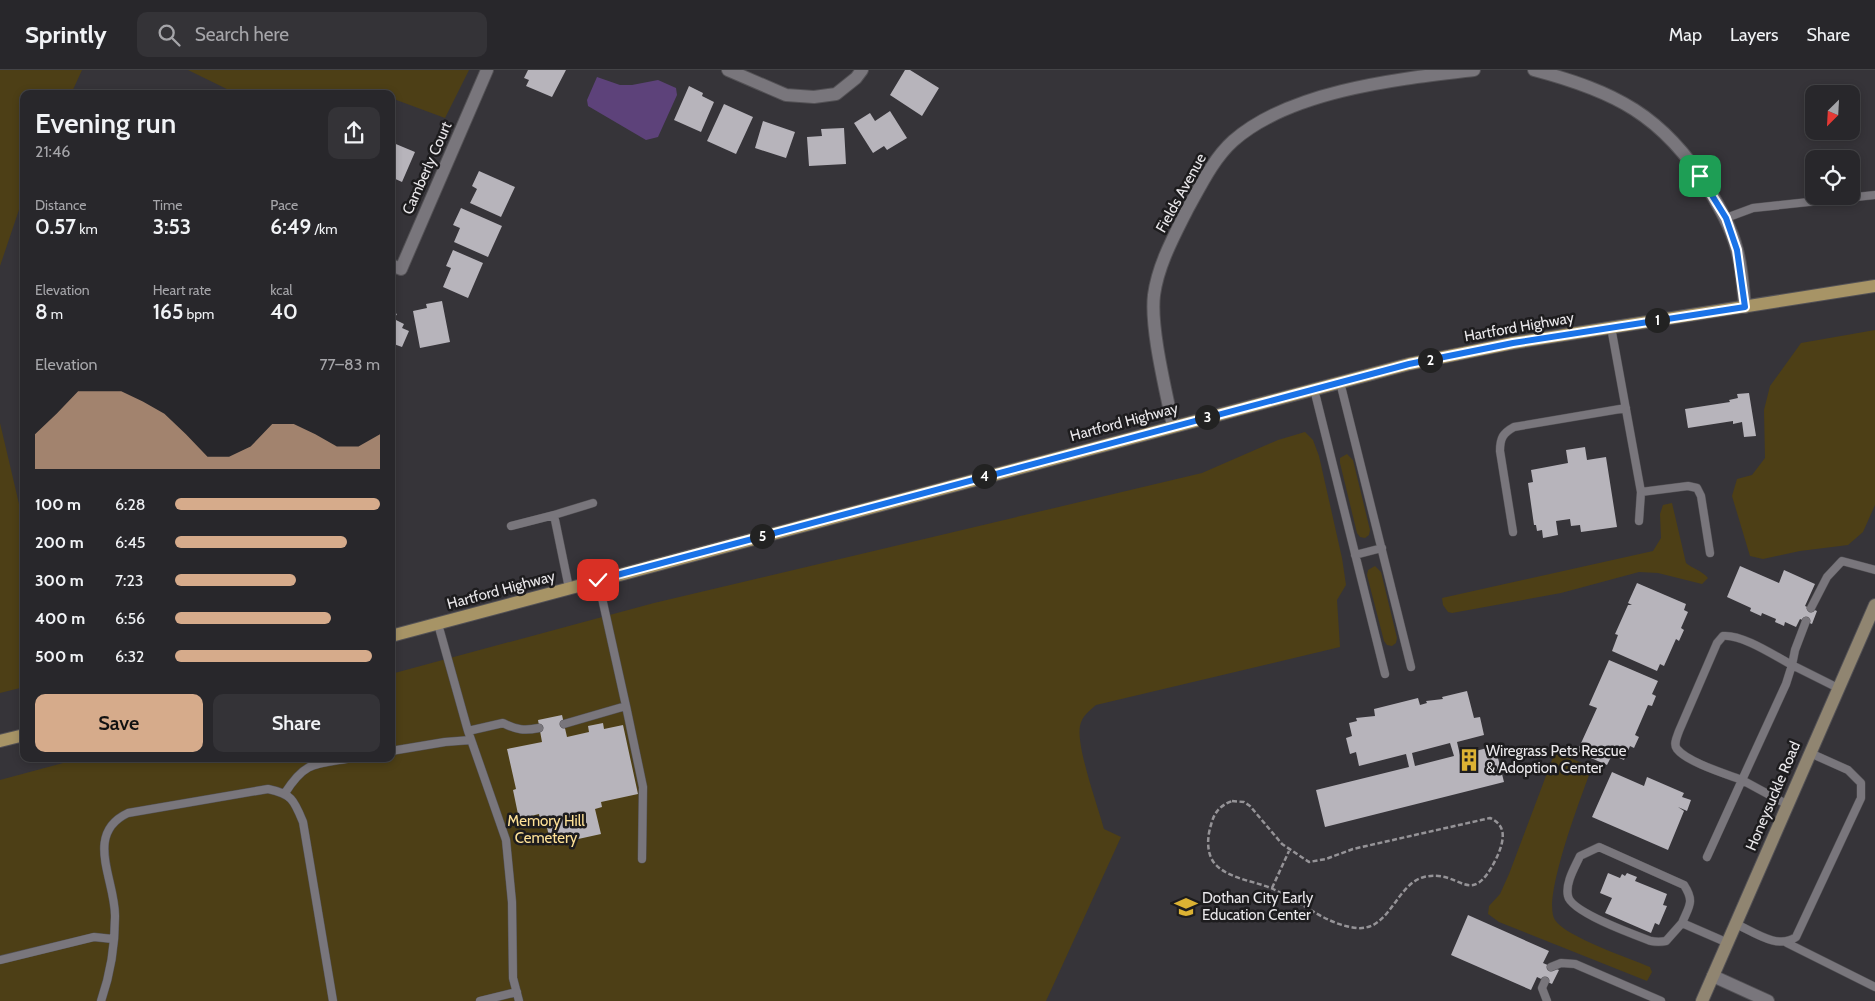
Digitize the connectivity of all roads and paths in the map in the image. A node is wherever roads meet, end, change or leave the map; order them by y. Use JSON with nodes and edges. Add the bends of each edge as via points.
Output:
{"nodes":[{"id":1,"x":487,"y":70,"type":"edge"},
{"id":2,"x":728,"y":70,"type":"edge"},
{"id":3,"x":862,"y":70,"type":"edge"},
{"id":4,"x":1474,"y":70,"type":"edge"},
{"id":5,"x":1534,"y":70,"type":"edge"},
{"id":6,"x":1875,"y":195,"type":"edge"},
{"id":7,"x":1726,"y":218,"type":"junction"},
{"id":8,"x":395,"y":267,"type":"edge"},
{"id":9,"x":1875,"y":286,"type":"edge"},
{"id":10,"x":1745,"y":307,"type":"junction"},
{"id":11,"x":1611,"y":327,"type":"junction"},
{"id":12,"x":1340,"y":382,"type":"junction"},
{"id":13,"x":1314,"y":389,"type":"junction"},
{"id":14,"x":1626,"y":408,"type":"junction"},
{"id":15,"x":1173,"y":426,"type":"junction"},
{"id":16,"x":1641,"y":492,"type":"junction"},
{"id":17,"x":594,"y":503,"type":"dead end"},
{"id":18,"x":554,"y":514,"type":"junction"},
{"id":19,"x":1639,"y":521,"type":"dead end"},
{"id":20,"x":511,"y":526,"type":"dead end"},
{"id":21,"x":1513,"y":532,"type":"dead end"},
{"id":22,"x":1382,"y":548,"type":"junction"},
{"id":23,"x":1710,"y":553,"type":"dead end"},
{"id":24,"x":1355,"y":555,"type":"junction"},
{"id":25,"x":1875,"y":570,"type":"edge"},
{"id":26,"x":598,"y":580,"type":"junction"},
{"id":27,"x":569,"y":588,"type":"junction"},
{"id":28,"x":1875,"y":605,"type":"edge"},
{"id":29,"x":1811,"y":608,"type":"dead end"},
{"id":30,"x":1806,"y":621,"type":"dead end"},
{"id":31,"x":438,"y":624,"type":"junction"},
{"id":32,"x":395,"y":635,"type":"edge"},
{"id":33,"x":1792,"y":665,"type":"junction"},
{"id":34,"x":1411,"y":667,"type":"dead end"},
{"id":35,"x":1385,"y":674,"type":"dead end"},
{"id":36,"x":1838,"y":688,"type":"junction"},
{"id":37,"x":626,"y":706,"type":"junction"},
{"id":38,"x":564,"y":724,"type":"dead end"},
{"id":39,"x":540,"y":728,"type":"dead end"},
{"id":40,"x":468,"y":731,"type":"junction"},
{"id":41,"x":20,"y":736,"type":"edge"},
{"id":42,"x":471,"y":740,"type":"junction"},
{"id":43,"x":0,"y":741,"type":"edge"},
{"id":44,"x":395,"y":750,"type":"edge"},
{"id":45,"x":1810,"y":753,"type":"junction"},
{"id":46,"x":329,"y":762,"type":"edge"},
{"id":47,"x":1742,"y":780,"type":"junction"},
{"id":48,"x":286,"y":793,"type":"junction"},
{"id":49,"x":1788,"y":804,"type":"junction"},
{"id":50,"x":1290,"y":850,"type":"junction"},
{"id":51,"x":1707,"y":857,"type":"dead end"},
{"id":52,"x":642,"y":859,"type":"dead end"},
{"id":53,"x":1272,"y":888,"type":"junction"},
{"id":54,"x":1682,"y":923,"type":"junction"},
{"id":55,"x":1736,"y":924,"type":"junction"},
{"id":56,"x":113,"y":939,"type":"junction"},
{"id":57,"x":1728,"y":943,"type":"junction"},
{"id":58,"x":1788,"y":943,"type":"junction"},
{"id":59,"x":0,"y":960,"type":"edge"},
{"id":60,"x":1551,"y":967,"type":"dead end"},
{"id":61,"x":1713,"y":976,"type":"junction"},
{"id":62,"x":1545,"y":981,"type":"dead end"},
{"id":63,"x":1875,"y":987,"type":"edge"},
{"id":64,"x":516,"y":992,"type":"junction"},
{"id":65,"x":101,"y":1001,"type":"edge"},
{"id":66,"x":333,"y":1001,"type":"edge"},
{"id":67,"x":480,"y":1001,"type":"edge"},
{"id":68,"x":519,"y":1001,"type":"edge"},
{"id":69,"x":1546,"y":1001,"type":"edge"},
{"id":70,"x":1661,"y":1001,"type":"edge"},
{"id":71,"x":1702,"y":1001,"type":"edge"},
{"id":72,"x":1768,"y":1001,"type":"edge"}],
"edges":[{"from":1,"to":8,"type":"street","name":"Camberly Court","via":[[401,269]]},
{"from":2,"to":3,"type":"street","via":[[786,95],[814,97],[836,94]]},
{"from":4,"to":15,"type":"street","name":"Fields Avenue","via":[[1385,82],[1305,102],[1277,112],[1232,142],[1203,182],[1173,237],[1158,275],[1154,320]]},
{"from":5,"to":7,"type":"street","via":[[1568,79],[1617,99],[1650,119],[1677,144]]},
{"from":6,"to":7,"type":"lane","via":[[1753,208]]},
{"from":7,"to":10,"type":"street","via":[[1737,250]]},
{"from":9,"to":10,"type":"main road","name":"Hartford Highway"},
{"from":10,"to":11,"type":"main road","name":"Hartford Highway"},
{"from":11,"to":12,"type":"main road","name":"Hartford Highway","via":[[1409,364]]},
{"from":11,"to":14,"type":"lane"},
{"from":12,"to":13,"type":"main road","name":"Hartford Highway"},
{"from":12,"to":22,"type":"lane"},
{"from":13,"to":15,"type":"main road","name":"Hartford Highway"},
{"from":13,"to":24,"type":"lane"},
{"from":14,"to":16,"type":"lane"},
{"from":14,"to":21,"type":"lane","via":[[1505,431],[1500,451]]},
{"from":15,"to":26,"type":"main road","name":"Hartford Highway"},
{"from":16,"to":19,"type":"lane"},
{"from":16,"to":23,"type":"lane","via":[[1688,486],[1697,488]]},
{"from":17,"to":18,"type":"lane"},
{"from":18,"to":20,"type":"lane"},
{"from":18,"to":27,"type":"lane"},
{"from":22,"to":24,"type":"lane"},
{"from":22,"to":34,"type":"lane"},
{"from":24,"to":35,"type":"lane"},
{"from":25,"to":29,"type":"lane","via":[[1842,561],[1827,576]]},
{"from":26,"to":27,"type":"main road","name":"Hartford Highway"},
{"from":26,"to":37,"type":"lane"},
{"from":27,"to":31,"type":"main road","name":"Hartford Highway"},
{"from":28,"to":36,"type":"main road","name":"Honeysuckle Road"},
{"from":30,"to":33,"type":"lane"},
{"from":31,"to":32,"type":"main road","name":"Hartford Highway"},
{"from":31,"to":40,"type":"lane"},
{"from":33,"to":36,"type":"lane"},
{"from":33,"to":47,"type":"lane"},
{"from":33,"to":47,"type":"lane","via":[[1730,635],[1723,636],[1717,643],[1675,743],[1686,756]]},
{"from":36,"to":45,"type":"main road","name":"Honeysuckle Road"},
{"from":37,"to":38,"type":"lane"},
{"from":37,"to":52,"type":"lane","via":[[643,787]]},
{"from":39,"to":40,"type":"lane","via":[[527,731],[503,723]]},
{"from":40,"to":42,"type":"lane"},
{"from":41,"to":43,"type":"main road"},
{"from":42,"to":44,"type":"lane"},
{"from":42,"to":64,"type":"lane","via":[[506,840]]},
{"from":45,"to":49,"type":"main road","name":"Honeysuckle Road"},
{"from":45,"to":58,"type":"lane","via":[[1848,770],[1860,783],[1861,798],[1796,937]]},
{"from":46,"to":48,"type":"lane","via":[[297,774]]},
{"from":47,"to":49,"type":"lane"},
{"from":47,"to":51,"type":"lane"},
{"from":48,"to":56,"type":"lane","via":[[268,789],[251,791],[128,813],[115,819],[107,829],[104,842],[115,916]]},
{"from":48,"to":66,"type":"lane","via":[[297,806],[303,822]]},
{"from":49,"to":55,"type":"main road","name":"Honeysuckle Road"},
{"from":50,"to":53,"type":"path"},
{"from":50,"to":53,"type":"path","via":[[1244,802],[1232,801],[1214,814],[1208,846],[1216,865],[1245,880]]},
{"from":50,"to":53,"type":"path","via":[[1304,860],[1315,862],[1353,849],[1490,818],[1499,824],[1504,836],[1489,874],[1479,884],[1469,885],[1440,876],[1419,878],[1405,888],[1386,914],[1366,927],[1358,928],[1331,920]]},
{"from":54,"to":54,"type":"lane","via":[[1666,941],[1653,942],[1574,906],[1568,897],[1568,885],[1580,856],[1600,847],[1684,885],[1691,902]]},
{"from":54,"to":57,"type":"lane"},
{"from":55,"to":57,"type":"main road","name":"Honeysuckle Road"},
{"from":55,"to":58,"type":"lane","via":[[1779,943]]},
{"from":56,"to":59,"type":"lane","via":[[94,937]]},
{"from":56,"to":65,"type":"lane","via":[[109,978]]},
{"from":57,"to":61,"type":"main road","name":"Honeysuckle Road"},
{"from":58,"to":63,"type":"lane"},
{"from":60,"to":70,"type":"lane","via":[[1561,963],[1575,964]]},
{"from":61,"to":71,"type":"main road","name":"Honeysuckle Road"},
{"from":61,"to":72,"type":"street"},
{"from":62,"to":69,"type":"lane","via":[[1542,988]]},
{"from":64,"to":67,"type":"lane"},
{"from":64,"to":68,"type":"lane"}]}
